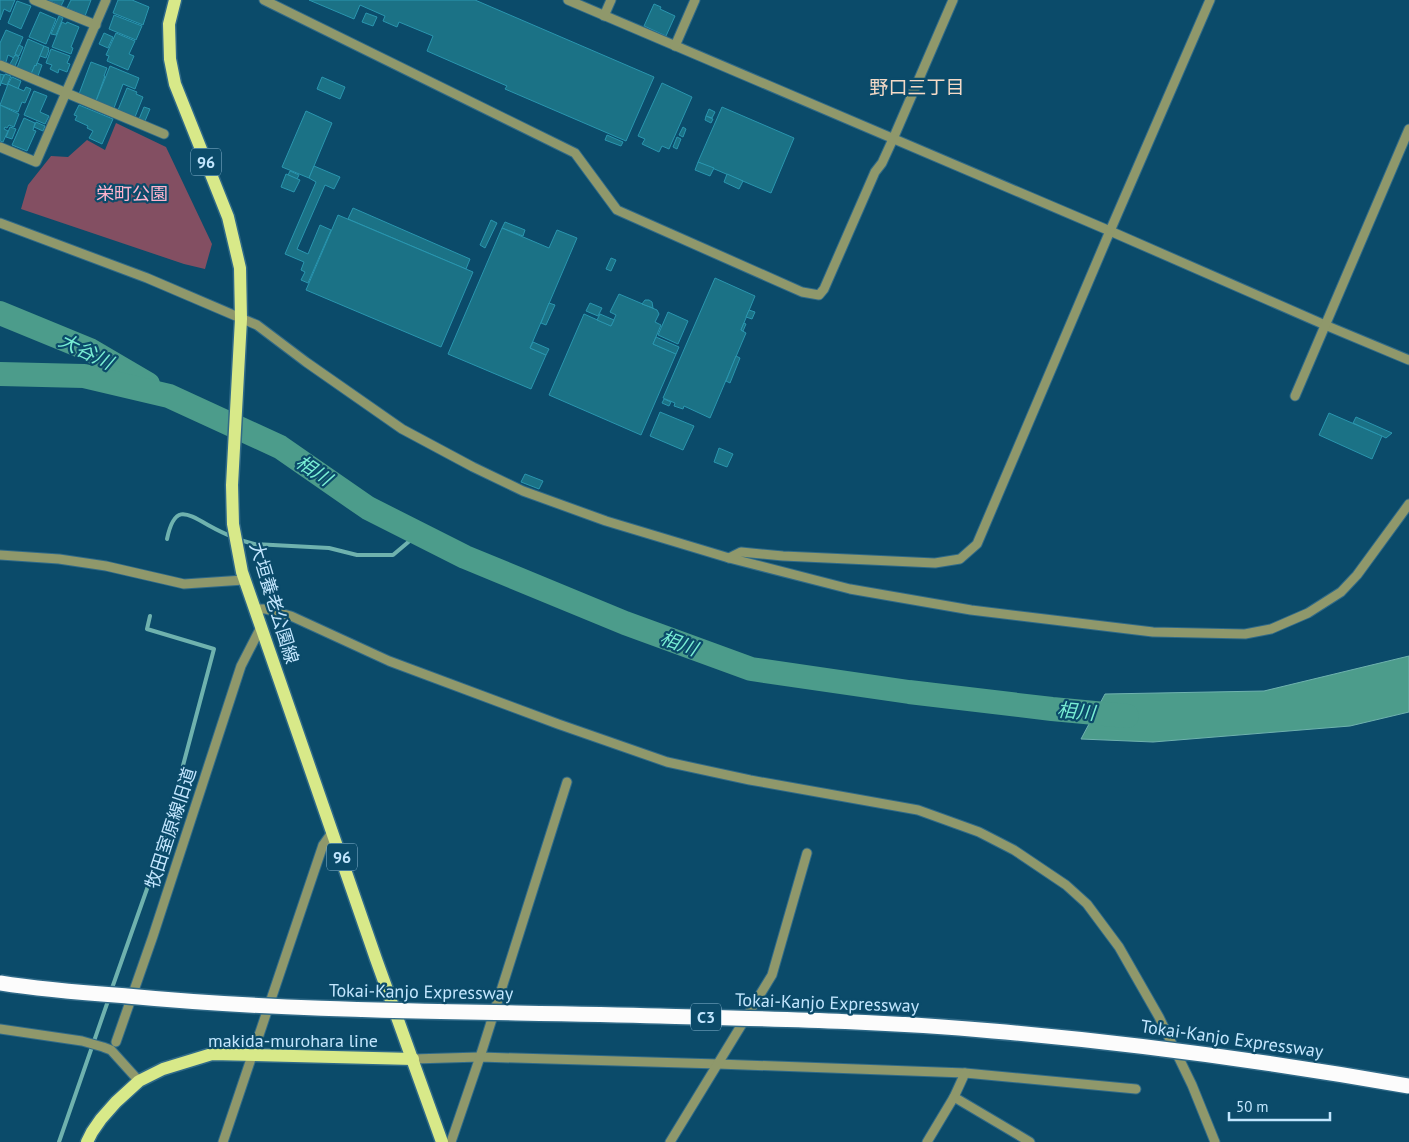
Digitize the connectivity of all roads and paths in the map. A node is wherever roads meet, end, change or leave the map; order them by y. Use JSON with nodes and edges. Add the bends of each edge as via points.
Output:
{"nodes":[{"id":1,"x":34,"y":0,"type":"edge"},
{"id":2,"x":106,"y":0,"type":"edge"},
{"id":3,"x":175,"y":0,"type":"edge"},
{"id":4,"x":264,"y":0,"type":"edge"},
{"id":5,"x":568,"y":0,"type":"edge"},
{"id":6,"x":611,"y":0,"type":"edge"},
{"id":7,"x":695,"y":0,"type":"edge"},
{"id":8,"x":953,"y":0,"type":"edge"},
{"id":9,"x":1210,"y":0,"type":"edge"},
{"id":10,"x":604,"y":16,"type":"junction"},
{"id":11,"x":96,"y":25,"type":"junction"},
{"id":12,"x":674,"y":46,"type":"junction"},
{"id":13,"x":0,"y":65,"type":"edge"},
{"id":14,"x":66,"y":93,"type":"junction"},
{"id":15,"x":1409,"y":129,"type":"edge"},
{"id":16,"x":164,"y":134,"type":"dead end"},
{"id":17,"x":893,"y":139,"type":"junction"},
{"id":18,"x":0,"y":148,"type":"edge"},
{"id":19,"x":0,"y":223,"type":"edge"},
{"id":20,"x":1110,"y":232,"type":"junction"},
{"id":21,"x":241,"y":323,"type":"junction"},
{"id":22,"x":1325,"y":325,"type":"junction"},
{"id":23,"x":1409,"y":360,"type":"edge"},
{"id":24,"x":1295,"y":396,"type":"dead end"},
{"id":25,"x":1409,"y":504,"type":"edge"},
{"id":26,"x":0,"y":555,"type":"edge"},
{"id":27,"x":729,"y":558,"type":"junction"},
{"id":28,"x":243,"y":576,"type":"junction"},
{"id":29,"x":254,"y":609,"type":"junction"},
{"id":30,"x":261,"y":627,"type":"junction"},
{"id":31,"x":567,"y":782,"type":"dead end"},
{"id":32,"x":332,"y":831,"type":"junction"},
{"id":33,"x":806,"y":853,"type":"dead end"},
{"id":34,"x":0,"y":983,"type":"edge"},
{"id":35,"x":0,"y":1029,"type":"edge"},
{"id":36,"x":116,"y":1042,"type":"dead end"},
{"id":37,"x":252,"y":1055,"type":"junction"},
{"id":38,"x":480,"y":1057,"type":"junction"},
{"id":39,"x":413,"y":1059,"type":"junction"},
{"id":40,"x":718,"y":1064,"type":"junction"},
{"id":41,"x":966,"y":1073,"type":"junction"},
{"id":42,"x":139,"y":1081,"type":"junction"},
{"id":43,"x":1409,"y":1086,"type":"edge"},
{"id":44,"x":1136,"y":1089,"type":"dead end"},
{"id":45,"x":954,"y":1096,"type":"junction"},
{"id":46,"x":87,"y":1142,"type":"edge"},
{"id":47,"x":223,"y":1142,"type":"edge"},
{"id":48,"x":442,"y":1142,"type":"edge"},
{"id":49,"x":451,"y":1142,"type":"edge"},
{"id":50,"x":670,"y":1142,"type":"edge"},
{"id":51,"x":927,"y":1142,"type":"edge"},
{"id":52,"x":1030,"y":1142,"type":"edge"},
{"id":53,"x":1215,"y":1142,"type":"edge"}],
"edges":[{"from":1,"to":11,"type":"street"},
{"from":2,"to":11,"type":"street"},
{"from":3,"to":21,"type":"main road","name":"大垣養老公園線","number":"96","via":[[169,24],[175,84],[228,217],[240,268]]},
{"from":4,"to":17,"type":"street","via":[[575,153],[617,210],[802,292],[819,295],[824,289],[875,172]]},
{"from":5,"to":10,"type":"street"},
{"from":6,"to":10,"type":"street"},
{"from":7,"to":12,"type":"street"},
{"from":8,"to":17,"type":"street"},
{"from":9,"to":20,"type":"street"},
{"from":10,"to":12,"type":"street"},
{"from":11,"to":14,"type":"street"},
{"from":12,"to":17,"type":"street"},
{"from":13,"to":14,"type":"street"},
{"from":14,"to":16,"type":"street"},
{"from":14,"to":18,"type":"street","via":[[36,162]]},
{"from":15,"to":22,"type":"street"},
{"from":17,"to":20,"type":"street"},
{"from":19,"to":21,"type":"street","via":[[147,278]]},
{"from":20,"to":22,"type":"street"},
{"from":20,"to":27,"type":"street","via":[[977,544],[960,559],[935,563],[741,552]]},
{"from":21,"to":27,"type":"street","via":[[257,325],[402,428],[473,467],[523,491],[606,521]]},
{"from":21,"to":28,"type":"main road","name":"大垣養老公園線","number":"96","via":[[232,484],[233,524]]},
{"from":22,"to":23,"type":"street"},
{"from":22,"to":24,"type":"street"},
{"from":25,"to":27,"type":"street","via":[[1341,592],[1308,614],[1271,630],[1245,634],[1153,632],[971,610],[850,589]]},
{"from":26,"to":28,"type":"street","via":[[106,566],[184,584]]},
{"from":28,"to":29,"type":"main road","name":"大垣養老公園線","number":"96"},
{"from":29,"to":30,"type":"main road","name":"大垣養老公園線","number":"96"},
{"from":29,"to":53,"type":"street","via":[[265,608],[292,616],[389,662],[667,762],[918,810],[979,832],[1014,850],[1066,885],[1087,904],[1119,947],[1159,1017]]},
{"from":30,"to":32,"type":"main road","name":"大垣養老公園線","number":"96"},
{"from":30,"to":36,"type":"street","name":"牧田室原線旧道","via":[[241,666]]},
{"from":31,"to":38,"type":"street"},
{"from":32,"to":37,"type":"street","via":[[322,844]]},
{"from":32,"to":39,"type":"main road","name":"大垣養老公園線","number":"96"},
{"from":33,"to":40,"type":"street","via":[[772,975]]},
{"from":34,"to":43,"type":"highway","name":"Tokai-Kanjo Expressway","number":"C3","bridge":true,"via":[[203,1003],[779,1019],[990,1030],[1207,1054]]},
{"from":35,"to":42,"type":"street","via":[[82,1041],[111,1050]]},
{"from":37,"to":39,"type":"main road","name":"makida-murohara line"},
{"from":37,"to":42,"type":"main road","name":"makida-murohara line","via":[[212,1054],[164,1069]]},
{"from":37,"to":47,"type":"street"},
{"from":38,"to":39,"type":"street"},
{"from":38,"to":40,"type":"street"},
{"from":38,"to":49,"type":"street"},
{"from":39,"to":48,"type":"main road","name":"大垣養老公園線","number":"96"},
{"from":40,"to":41,"type":"street"},
{"from":40,"to":50,"type":"street"},
{"from":41,"to":44,"type":"street"},
{"from":41,"to":45,"type":"street"},
{"from":42,"to":46,"type":"main road","name":"makida-murohara line","via":[[101,1119]]},
{"from":45,"to":51,"type":"street"},
{"from":45,"to":52,"type":"street"}]}
